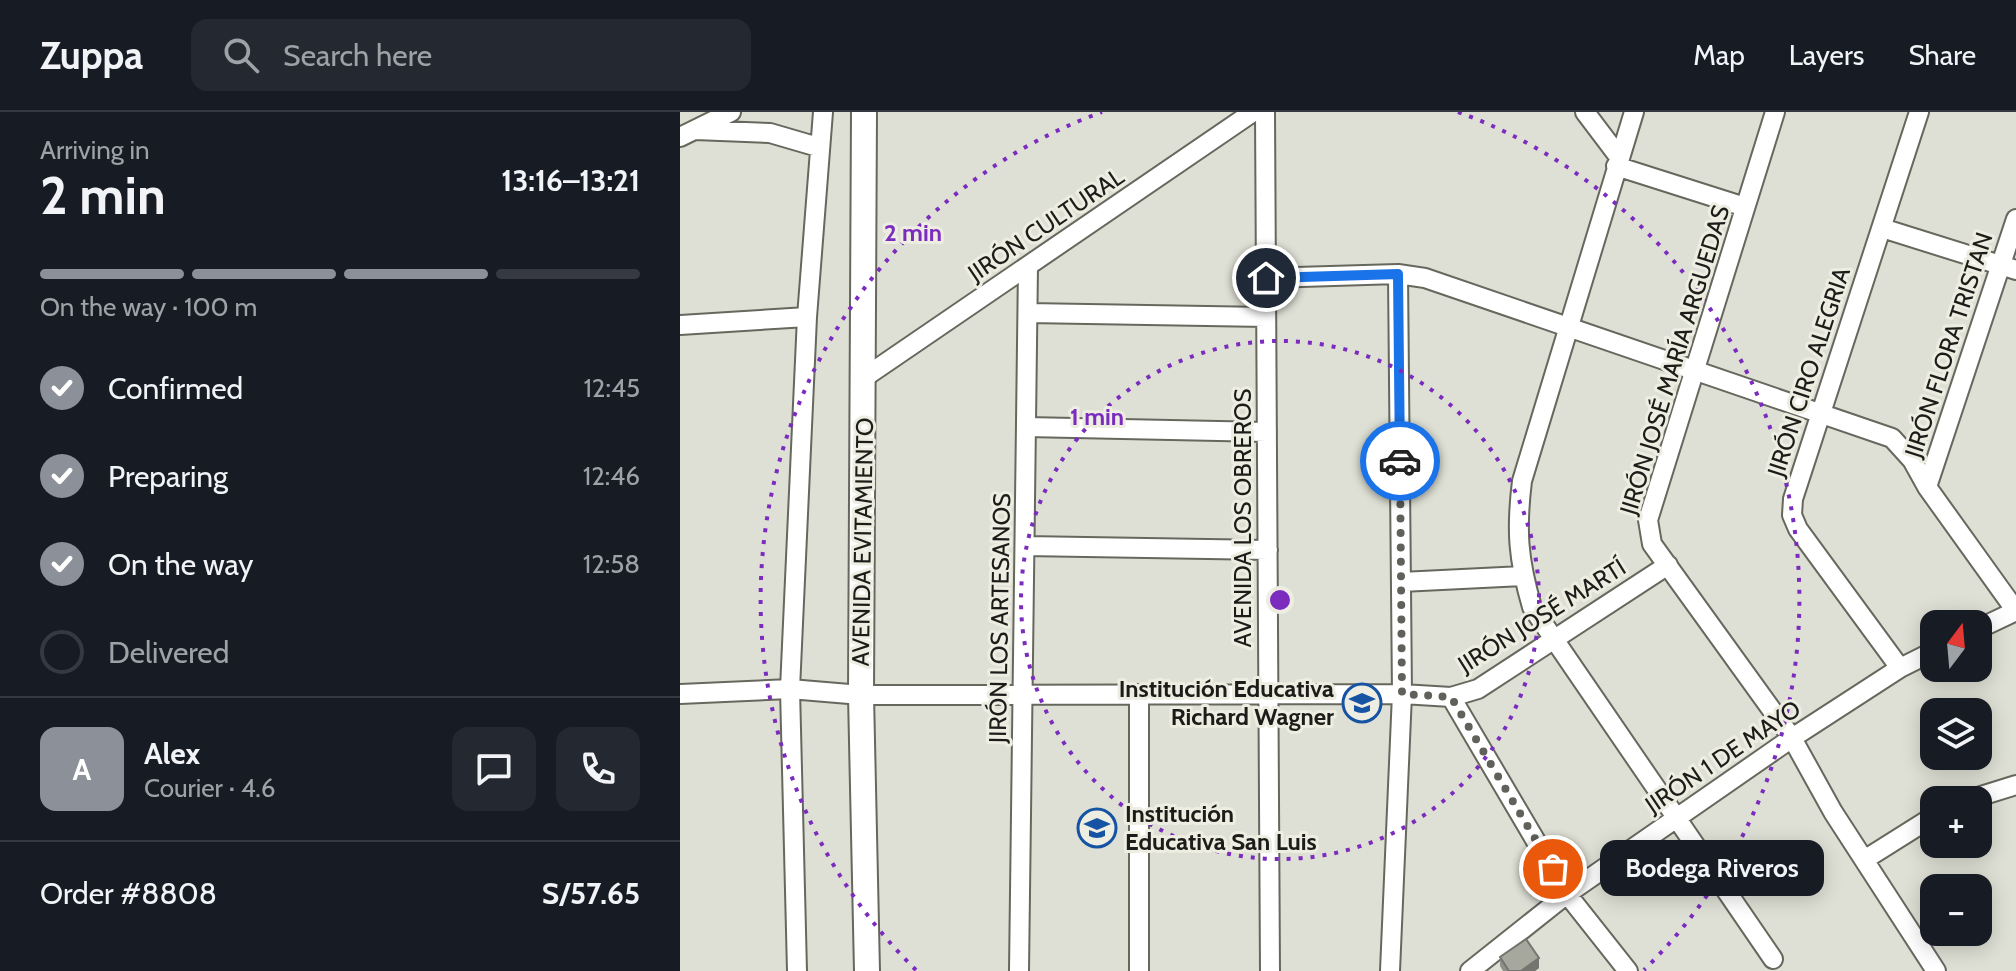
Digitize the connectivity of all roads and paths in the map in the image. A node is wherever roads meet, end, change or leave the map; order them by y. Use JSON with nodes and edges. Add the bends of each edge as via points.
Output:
{"nodes":[{"id":1,"x":731,"y":112,"type":"edge"},
{"id":2,"x":823,"y":112,"type":"edge"},
{"id":3,"x":864,"y":112,"type":"edge"},
{"id":4,"x":1253,"y":112,"type":"edge"},
{"id":5,"x":1265,"y":112,"type":"edge"},
{"id":6,"x":1585,"y":112,"type":"edge"},
{"id":7,"x":1634,"y":112,"type":"edge"},
{"id":8,"x":1775,"y":112,"type":"edge"},
{"id":9,"x":1919,"y":112,"type":"edge"},
{"id":10,"x":687,"y":133,"type":"edge"},
{"id":11,"x":818,"y":147,"type":"junction"},
{"id":12,"x":1618,"y":162,"type":"junction"},
{"id":13,"x":1745,"y":207,"type":"junction"},
{"id":14,"x":2016,"y":219,"type":"edge"},
{"id":15,"x":1882,"y":228,"type":"junction"},
{"id":16,"x":1028,"y":266,"type":"junction"},
{"id":17,"x":2008,"y":268,"type":"edge"},
{"id":18,"x":1398,"y":274,"type":"junction"},
{"id":19,"x":1266,"y":278,"type":"junction"},
{"id":20,"x":1028,"y":313,"type":"junction"},
{"id":21,"x":807,"y":317,"type":"junction"},
{"id":22,"x":1266,"y":317,"type":"junction"},
{"id":23,"x":680,"y":325,"type":"edge"},
{"id":24,"x":1568,"y":328,"type":"junction"},
{"id":25,"x":1695,"y":369,"type":"junction"},
{"id":26,"x":865,"y":377,"type":"junction"},
{"id":27,"x":1822,"y":411,"type":"junction"},
{"id":28,"x":1026,"y":427,"type":"junction"},
{"id":29,"x":1267,"y":432,"type":"junction"},
{"id":30,"x":1927,"y":487,"type":"junction"},
{"id":31,"x":1025,"y":546,"type":"junction"},
{"id":32,"x":1268,"y":550,"type":"junction"},
{"id":33,"x":1668,"y":565,"type":"junction"},
{"id":34,"x":1523,"y":576,"type":"junction"},
{"id":35,"x":1401,"y":582,"type":"junction"},
{"id":36,"x":2016,"y":610,"type":"edge"},
{"id":37,"x":1992,"y":622,"type":"edge"},
{"id":38,"x":1555,"y":639,"type":"junction"},
{"id":39,"x":1920,"y":658,"type":"edge"},
{"id":40,"x":1900,"y":668,"type":"junction"},
{"id":41,"x":790,"y":689,"type":"junction"},
{"id":42,"x":680,"y":694,"type":"edge"},
{"id":43,"x":1023,"y":694,"type":"junction"},
{"id":44,"x":1139,"y":694,"type":"junction"},
{"id":45,"x":1268,"y":694,"type":"junction"},
{"id":46,"x":1402,"y":694,"type":"junction"},
{"id":47,"x":861,"y":695,"type":"junction"},
{"id":48,"x":1451,"y":697,"type":"junction"},
{"id":49,"x":1792,"y":738,"type":"junction"},
{"id":50,"x":2016,"y":785,"type":"edge"},
{"id":51,"x":1992,"y":792,"type":"edge"},
{"id":52,"x":1675,"y":819,"type":"junction"},
{"id":53,"x":1920,"y":825,"type":"edge"},
{"id":54,"x":1864,"y":860,"type":"junction"},
{"id":55,"x":1567,"y":894,"type":"junction"},
{"id":56,"x":1773,"y":959,"type":"dead end"},
{"id":57,"x":1490,"y":965,"type":"edge"},
{"id":58,"x":797,"y":971,"type":"edge"},
{"id":59,"x":867,"y":971,"type":"edge"},
{"id":60,"x":1019,"y":971,"type":"edge"},
{"id":61,"x":1139,"y":971,"type":"edge"},
{"id":62,"x":1270,"y":971,"type":"edge"},
{"id":63,"x":1390,"y":971,"type":"edge"},
{"id":64,"x":1470,"y":971,"type":"edge"},
{"id":65,"x":1628,"y":971,"type":"edge"},
{"id":66,"x":1936,"y":971,"type":"edge"}],
"edges":[{"from":1,"to":10,"type":"street"},
{"from":2,"to":11,"type":"street"},
{"from":3,"to":26,"type":"street","name":"AVENIDA EVITAMIENTO"},
{"from":4,"to":16,"type":"street","name":"JIRÓN CULTURAL"},
{"from":5,"to":19,"type":"street","name":"AVENIDA LOS OBREROS"},
{"from":6,"to":12,"type":"street"},
{"from":7,"to":12,"type":"street"},
{"from":8,"to":13,"type":"street","name":"JIRÓN JOSÉ MARÍA ARGUEDAS"},
{"from":9,"to":15,"type":"street","name":"JIRÓN CIRO ALEGRIA"},
{"from":10,"to":11,"type":"street","via":[[770,133]]},
{"from":11,"to":21,"type":"street"},
{"from":12,"to":13,"type":"street"},
{"from":12,"to":24,"type":"street"},
{"from":13,"to":25,"type":"street","name":"JIRÓN JOSÉ MARÍA ARGUEDAS"},
{"from":14,"to":17,"type":"street","name":"JIRÓN FLORA TRISTAN"},
{"from":15,"to":17,"type":"street"},
{"from":15,"to":27,"type":"street","name":"JIRÓN CIRO ALEGRIA"},
{"from":16,"to":20,"type":"street","name":"JIRÓN LOS ARTESANOS"},
{"from":16,"to":26,"type":"street","name":"JIRÓN CULTURAL"},
{"from":17,"to":30,"type":"street","name":"JIRÓN FLORA TRISTAN"},
{"from":18,"to":19,"type":"street"},
{"from":18,"to":24,"type":"street","via":[[1425,278]]},
{"from":18,"to":35,"type":"street"},
{"from":19,"to":22,"type":"street","name":"AVENIDA LOS OBREROS"},
{"from":20,"to":22,"type":"street"},
{"from":20,"to":28,"type":"street","name":"JIRÓN LOS ARTESANOS"},
{"from":21,"to":23,"type":"street"},
{"from":21,"to":41,"type":"street"},
{"from":22,"to":29,"type":"street","name":"AVENIDA LOS OBREROS"},
{"from":24,"to":25,"type":"street"},
{"from":24,"to":34,"type":"street","via":[[1522,481],[1517,525]]},
{"from":25,"to":27,"type":"street"},
{"from":25,"to":33,"type":"street","name":"JIRÓN JOSÉ MARÍA ARGUEDAS","via":[[1648,520],[1652,544]]},
{"from":26,"to":47,"type":"street","name":"AVENIDA EVITAMIENTO"},
{"from":27,"to":30,"type":"street","via":[[1892,438]]},
{"from":27,"to":40,"type":"street","name":"JIRÓN CIRO ALEGRIA","via":[[1792,515]]},
{"from":28,"to":29,"type":"street"},
{"from":28,"to":31,"type":"street","name":"JIRÓN LOS ARTESANOS"},
{"from":29,"to":32,"type":"street","name":"AVENIDA LOS OBREROS"},
{"from":30,"to":36,"type":"street"},
{"from":31,"to":32,"type":"street"},
{"from":31,"to":43,"type":"street","name":"JIRÓN LOS ARTESANOS"},
{"from":32,"to":45,"type":"street","name":"AVENIDA LOS OBREROS"},
{"from":33,"to":38,"type":"street","name":"JIRÓN JOSÉ MARTÍ"},
{"from":33,"to":49,"type":"street","name":"JIRÓN JOSÉ MARÍA ARGUEDAS"},
{"from":34,"to":35,"type":"street"},
{"from":34,"to":38,"type":"street","via":[[1532,607]]},
{"from":35,"to":46,"type":"street"},
{"from":36,"to":37,"type":"street"},
{"from":38,"to":48,"type":"street","name":"JIRÓN JOSÉ MARTÍ","via":[[1478,689]]},
{"from":38,"to":52,"type":"street"},
{"from":39,"to":40,"type":"street","name":"JIRÓN 1 DE MAYO"},
{"from":40,"to":49,"type":"street","name":"JIRÓN 1 DE MAYO"},
{"from":41,"to":42,"type":"street","name":"JIRÓN JOSÉ MARTÍ"},
{"from":41,"to":47,"type":"street","name":"JIRÓN JOSÉ MARTÍ"},
{"from":41,"to":58,"type":"street"},
{"from":43,"to":44,"type":"street","name":"JIRÓN JOSÉ MARTÍ"},
{"from":43,"to":47,"type":"street","name":"JIRÓN JOSÉ MARTÍ"},
{"from":43,"to":60,"type":"street","name":"JIRÓN LOS ARTESANOS"},
{"from":44,"to":45,"type":"street","name":"JIRÓN JOSÉ MARTÍ"},
{"from":44,"to":61,"type":"street"},
{"from":45,"to":46,"type":"street","name":"JIRÓN JOSÉ MARTÍ"},
{"from":45,"to":62,"type":"street","name":"AVENIDA LOS OBREROS"},
{"from":46,"to":48,"type":"street","name":"JIRÓN JOSÉ MARTÍ"},
{"from":46,"to":63,"type":"street"},
{"from":47,"to":59,"type":"street","name":"AVENIDA EVITAMIENTO"},
{"from":48,"to":55,"type":"street"},
{"from":49,"to":52,"type":"street","name":"JIRÓN 1 DE MAYO"},
{"from":49,"to":54,"type":"street","name":"JIRÓN JOSÉ MARÍA ARGUEDAS"},
{"from":50,"to":51,"type":"street"},
{"from":52,"to":55,"type":"street","name":"JIRÓN 1 DE MAYO"},
{"from":52,"to":56,"type":"street"},
{"from":53,"to":54,"type":"street"},
{"from":54,"to":66,"type":"street","name":"JIRÓN JOSÉ MARÍA ARGUEDAS"},
{"from":55,"to":57,"type":"street","name":"JIRÓN 1 DE MAYO"},
{"from":55,"to":65,"type":"street"},
{"from":57,"to":64,"type":"street","name":"JIRÓN 1 DE MAYO"}]}
